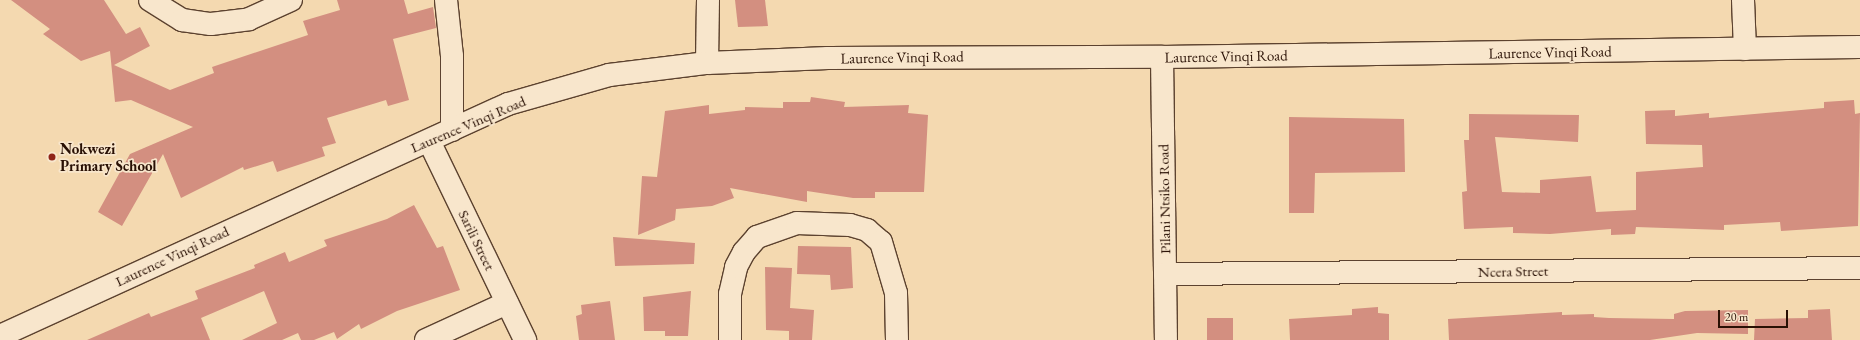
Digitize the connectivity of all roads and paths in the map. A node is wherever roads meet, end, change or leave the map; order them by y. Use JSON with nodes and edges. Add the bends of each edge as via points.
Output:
{"nodes":[{"id":1,"x":150,"y":0,"type":"edge"},
{"id":2,"x":291,"y":0,"type":"edge"},
{"id":3,"x":446,"y":0,"type":"edge"},
{"id":4,"x":708,"y":0,"type":"edge"},
{"id":5,"x":1744,"y":0,"type":"edge"},
{"id":6,"x":1860,"y":47,"type":"edge"},
{"id":7,"x":1746,"y":49,"type":"junction"},
{"id":8,"x":1162,"y":57,"type":"junction"},
{"id":9,"x":707,"y":63,"type":"junction"},
{"id":10,"x":452,"y":130,"type":"junction"},
{"id":11,"x":429,"y":141,"type":"junction"},
{"id":12,"x":1860,"y":268,"type":"edge"},
{"id":13,"x":1165,"y":274,"type":"junction"},
{"id":14,"x":507,"y":303,"type":"junction"},
{"id":15,"x":0,"y":336,"type":"edge"},
{"id":16,"x":426,"y":340,"type":"edge"},
{"id":17,"x":525,"y":340,"type":"edge"},
{"id":18,"x":730,"y":340,"type":"edge"},
{"id":19,"x":897,"y":340,"type":"edge"},
{"id":20,"x":1166,"y":340,"type":"edge"}],
"edges":[{"from":1,"to":2,"type":"street","via":[[182,20],[211,24],[248,19]]},
{"from":3,"to":10,"type":"street","via":[[452,56]]},
{"from":4,"to":9,"type":"street"},
{"from":5,"to":7,"type":"street"},
{"from":6,"to":7,"type":"street","name":"Laurence Vinqi Road"},
{"from":7,"to":8,"type":"street","name":"Laurence Vinqi Road"},
{"from":8,"to":9,"type":"street","name":"Laurence Vinqi Road","via":[[943,56]]},
{"from":8,"to":13,"type":"street","name":"Pilani Ntsiko Road"},
{"from":9,"to":10,"type":"street","name":"Laurence Vinqi Road","via":[[609,75],[508,104]]},
{"from":10,"to":11,"type":"street","name":"Laurence Vinqi Road"},
{"from":11,"to":14,"type":"street","name":"Sarili Street"},
{"from":11,"to":15,"type":"street","name":"Laurence Vinqi Road"},
{"from":12,"to":13,"type":"street","name":"Ncera Street"},
{"from":13,"to":20,"type":"street","name":"Pilani Ntsiko Road"},
{"from":14,"to":16,"type":"street"},
{"from":14,"to":17,"type":"street","name":"Sarili Street"},
{"from":18,"to":19,"type":"street","via":[[730,294],[736,267],[744,252],[757,237],[796,223],[850,225],[867,230],[881,242],[896,293]]}]}
